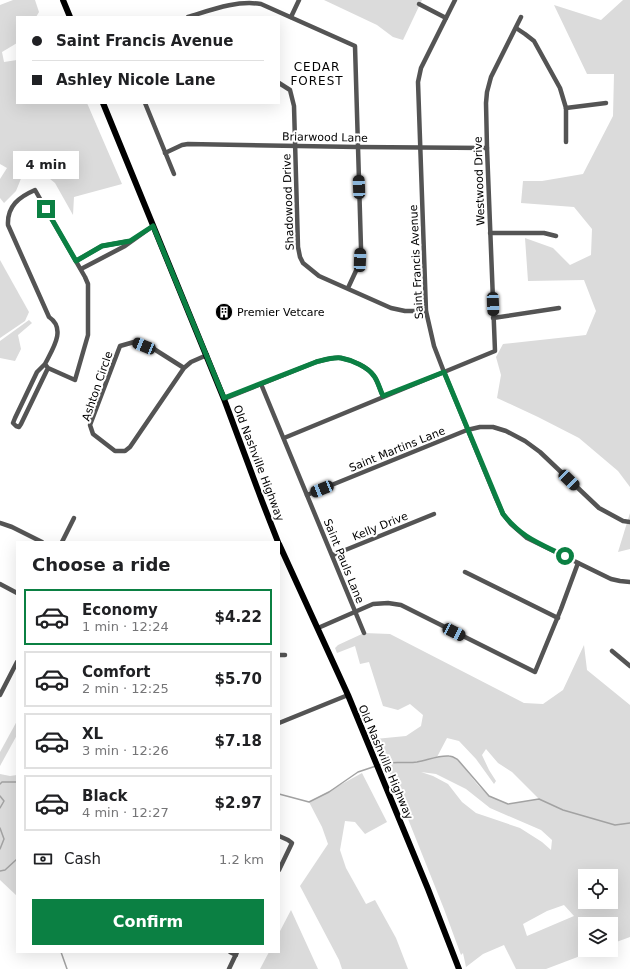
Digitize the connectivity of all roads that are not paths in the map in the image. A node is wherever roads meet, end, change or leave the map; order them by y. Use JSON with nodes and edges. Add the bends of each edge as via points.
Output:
{"nodes":[{"id":1,"x":63,"y":0,"type":"edge"},
{"id":2,"x":299,"y":0,"type":"edge"},
{"id":3,"x":455,"y":0,"type":"edge"},
{"id":4,"x":419,"y":4,"type":"dead end"},
{"id":5,"x":70,"y":16,"type":"edge"},
{"id":6,"x":192,"y":16,"type":"edge"},
{"id":7,"x":291,"y":17,"type":"junction"},
{"id":8,"x":446,"y":18,"type":"junction"},
{"id":9,"x":521,"y":18,"type":"dead end"},
{"id":10,"x":516,"y":28,"type":"junction"},
{"id":11,"x":280,"y":84,"type":"edge"},
{"id":12,"x":606,"y":102,"type":"dead end"},
{"id":13,"x":103,"y":104,"type":"edge"},
{"id":14,"x":145,"y":104,"type":"edge"},
{"id":15,"x":566,"y":108,"type":"junction"},
{"id":16,"x":566,"y":142,"type":"dead end"},
{"id":17,"x":295,"y":145,"type":"junction"},
{"id":18,"x":357,"y":147,"type":"junction"},
{"id":19,"x":420,"y":148,"type":"junction"},
{"id":20,"x":487,"y":148,"type":"junction"},
{"id":21,"x":165,"y":153,"type":"junction"},
{"id":22,"x":174,"y":174,"type":"dead end"},
{"id":23,"x":153,"y":226,"type":"junction"},
{"id":24,"x":490,"y":233,"type":"junction"},
{"id":25,"x":556,"y":236,"type":"dead end"},
{"id":26,"x":130,"y":241,"type":"junction"},
{"id":27,"x":100,"y":248,"type":"junction"},
{"id":28,"x":105,"y":257,"type":"junction"},
{"id":29,"x":76,"y":261,"type":"junction"},
{"id":30,"x":81,"y":269,"type":"junction"},
{"id":31,"x":348,"y":288,"type":"junction"},
{"id":32,"x":559,"y":308,"type":"dead end"},
{"id":33,"x":426,"y":311,"type":"junction"},
{"id":34,"x":493,"y":318,"type":"junction"},
{"id":35,"x":206,"y":356,"type":"junction"},
{"id":36,"x":46,"y":366,"type":"junction"},
{"id":37,"x":184,"y":368,"type":"junction"},
{"id":38,"x":444,"y":372,"type":"junction"},
{"id":39,"x":262,"y":384,"type":"junction"},
{"id":40,"x":383,"y":396,"type":"junction"},
{"id":41,"x":224,"y":398,"type":"junction"},
{"id":42,"x":467,"y":430,"type":"junction"},
{"id":43,"x":284,"y":438,"type":"junction"},
{"id":44,"x":307,"y":495,"type":"junction"},
{"id":45,"x":434,"y":514,"type":"dead end"},
{"id":46,"x":74,"y":518,"type":"dead end"},
{"id":47,"x":630,"y":522,"type":"edge"},
{"id":48,"x":0,"y":523,"type":"edge"},
{"id":49,"x":40,"y":541,"type":"edge"},
{"id":50,"x":62,"y":541,"type":"edge"},
{"id":51,"x":278,"y":541,"type":"edge"},
{"id":52,"x":280,"y":545,"type":"edge"},
{"id":53,"x":333,"y":555,"type":"junction"},
{"id":54,"x":578,"y":563,"type":"junction"},
{"id":55,"x":465,"y":572,"type":"dead end"},
{"id":56,"x":630,"y":582,"type":"edge"},
{"id":57,"x":0,"y":584,"type":"edge"},
{"id":58,"x":16,"y":592,"type":"edge"},
{"id":59,"x":356,"y":612,"type":"junction"},
{"id":60,"x":558,"y":618,"type":"junction"},
{"id":61,"x":318,"y":628,"type":"junction"},
{"id":62,"x":364,"y":633,"type":"dead end"},
{"id":63,"x":612,"y":651,"type":"dead end"},
{"id":64,"x":280,"y":655,"type":"edge"},
{"id":65,"x":285,"y":656,"type":"dead end"},
{"id":66,"x":16,"y":664,"type":"edge"},
{"id":67,"x":630,"y":666,"type":"edge"},
{"id":68,"x":348,"y":695,"type":"junction"},
{"id":69,"x":0,"y":696,"type":"edge"},
{"id":70,"x":280,"y":723,"type":"edge"},
{"id":71,"x":280,"y":836,"type":"edge"},
{"id":72,"x":280,"y":868,"type":"edge"},
{"id":73,"x":236,"y":954,"type":"edge"},
{"id":74,"x":229,"y":969,"type":"edge"},
{"id":75,"x":459,"y":969,"type":"edge"}],
"edges":[{"from":1,"to":5,"type":"main road"},
{"from":2,"to":7,"type":"street"},
{"from":3,"to":8,"type":"street","name":"Saint Francis Avenue"},
{"from":4,"to":8,"type":"street"},
{"from":6,"to":7,"type":"street","via":[[245,3],[261,4]]},
{"from":7,"to":18,"type":"street","via":[[355,46]]},
{"from":8,"to":19,"type":"street","name":"Saint Francis Avenue","via":[[427,54],[418,82]]},
{"from":9,"to":10,"type":"street","name":"Westwood Drive"},
{"from":10,"to":15,"type":"street","via":[[534,41],[560,88]]},
{"from":10,"to":20,"type":"street","name":"Westwood Drive","via":[[496,66],[487,92]]},
{"from":11,"to":17,"type":"street","name":"Shadowood Drive","via":[[290,90],[292,96]]},
{"from":12,"to":15,"type":"street"},
{"from":13,"to":23,"type":"main road","name":"Old Nashville Highway"},
{"from":14,"to":21,"type":"street"},
{"from":15,"to":16,"type":"street"},
{"from":17,"to":18,"type":"street","name":"Briarwood Lane"},
{"from":17,"to":21,"type":"street","name":"Briarwood Lane","via":[[188,144]]},
{"from":17,"to":31,"type":"street","name":"Shadowood Drive","via":[[300,256],[315,273]]},
{"from":18,"to":19,"type":"street","name":"Briarwood Lane"},
{"from":18,"to":31,"type":"street","via":[[360,260]]},
{"from":19,"to":20,"type":"street","name":"Briarwood Lane"},
{"from":19,"to":33,"type":"street","name":"Saint Francis Avenue"},
{"from":20,"to":24,"type":"street","name":"Westwood Drive"},
{"from":21,"to":22,"type":"street"},
{"from":23,"to":26,"type":"street"},
{"from":23,"to":35,"type":"main road","name":"Old Nashville Highway"},
{"from":24,"to":25,"type":"street","via":[[544,233]]},
{"from":24,"to":34,"type":"street","name":"Westwood Drive"},
{"from":26,"to":27,"type":"street"},
{"from":26,"to":28,"type":"street"},
{"from":27,"to":28,"type":"street"},
{"from":27,"to":29,"type":"street"},
{"from":28,"to":30,"type":"street"},
{"from":29,"to":30,"type":"street"},
{"from":29,"to":36,"type":"street","via":[[35,190],[23,196],[13,206],[8,225],[49,317],[58,330],[57,340]]},
{"from":30,"to":36,"type":"street","via":[[88,284],[88,335],[75,380]]},
{"from":31,"to":33,"type":"street","name":"Shadowood Drive","via":[[398,310]]},
{"from":32,"to":34,"type":"street"},
{"from":33,"to":38,"type":"street","name":"Saint Francis Avenue","via":[[434,346]]},
{"from":34,"to":38,"type":"street","name":"Westwood Drive","via":[[495,351]]},
{"from":35,"to":37,"type":"street","name":"Ashton Circle"},
{"from":35,"to":41,"type":"main road","name":"Old Nashville Highway"},
{"from":36,"to":36,"type":"street","via":[[37,372],[13,423],[16,426],[21,424]]},
{"from":37,"to":37,"type":"street","name":"Ashton Circle","via":[[125,452],[115,451],[93,434],[90,425],[120,346],[134,342],[154,349]]},
{"from":38,"to":40,"type":"street"},
{"from":38,"to":42,"type":"street","name":"Saint Francis Avenue"},
{"from":39,"to":40,"type":"street","via":[[316,362],[341,358],[366,368],[374,375]]},
{"from":39,"to":41,"type":"street"},
{"from":39,"to":43,"type":"street","name":"Saint Pauls Lane"},
{"from":40,"to":43,"type":"street"},
{"from":41,"to":51,"type":"main road","name":"Old Nashville Highway"},
{"from":42,"to":44,"type":"street","name":"Saint Martins Lane"},
{"from":42,"to":47,"type":"street","name":"Saint Martins Lane","via":[[493,427],[525,441],[599,508]]},
{"from":42,"to":54,"type":"street","name":"Saint Francis Avenue","via":[[503,514],[511,524],[527,538]]},
{"from":43,"to":44,"type":"street","name":"Saint Pauls Lane"},
{"from":44,"to":53,"type":"street","name":"Saint Pauls Lane"},
{"from":45,"to":53,"type":"street","name":"Kelly Drive"},
{"from":46,"to":50,"type":"street"},
{"from":48,"to":49,"type":"street"},
{"from":52,"to":61,"type":"main road","name":"Old Nashville Highway"},
{"from":53,"to":59,"type":"street","name":"Saint Pauls Lane"},
{"from":54,"to":56,"type":"street","name":"Saint Francis Avenue","via":[[611,579]]},
{"from":54,"to":60,"type":"street"},
{"from":55,"to":60,"type":"street"},
{"from":57,"to":58,"type":"street"},
{"from":59,"to":60,"type":"street","via":[[373,604],[401,605],[535,672]]},
{"from":59,"to":61,"type":"street"},
{"from":59,"to":62,"type":"street","name":"Saint Pauls Lane"},
{"from":61,"to":68,"type":"main road","name":"Old Nashville Highway"},
{"from":63,"to":67,"type":"street"},
{"from":64,"to":65,"type":"street"},
{"from":66,"to":69,"type":"street"},
{"from":68,"to":70,"type":"street"},
{"from":68,"to":75,"type":"main road","name":"Old Nashville Highway"},
{"from":71,"to":72,"type":"street","via":[[292,843]]},
{"from":73,"to":74,"type":"street"}]}
